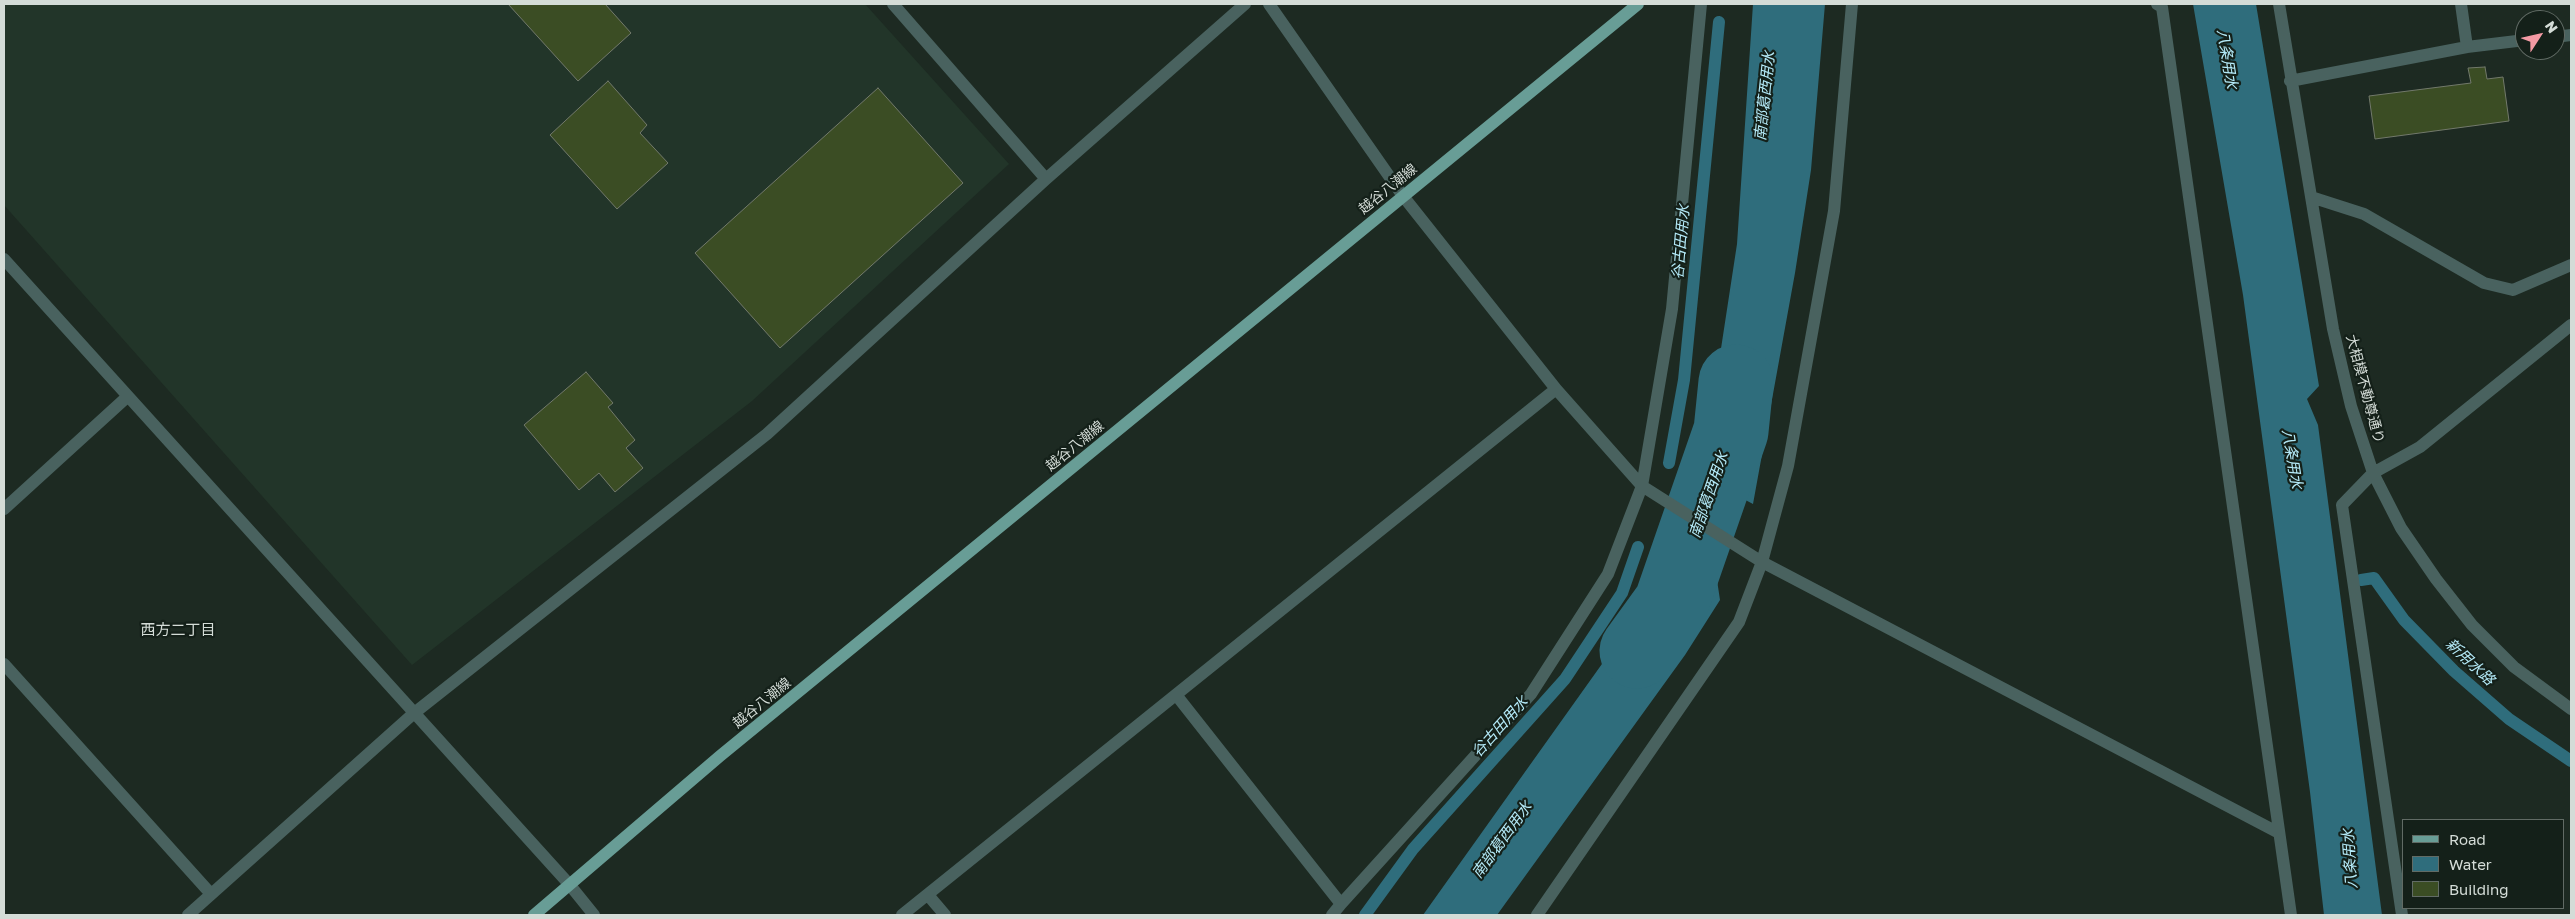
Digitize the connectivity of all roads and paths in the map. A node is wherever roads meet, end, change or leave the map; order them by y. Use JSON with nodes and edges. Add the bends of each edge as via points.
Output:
{"nodes":[{"id":1,"x":1245,"y":4,"type":"edge"},
{"id":2,"x":1269,"y":4,"type":"edge"},
{"id":3,"x":1638,"y":4,"type":"edge"},
{"id":4,"x":1701,"y":4,"type":"edge"},
{"id":5,"x":1852,"y":4,"type":"edge"},
{"id":6,"x":2279,"y":4,"type":"edge"},
{"id":7,"x":2461,"y":4,"type":"edge"},
{"id":8,"x":2160,"y":5,"type":"edge"},
{"id":9,"x":899,"y":6,"type":"edge"},
{"id":10,"x":2515,"y":41,"type":"edge"},
{"id":11,"x":2467,"y":47,"type":"junction"},
{"id":12,"x":2290,"y":81,"type":"junction"},
{"id":13,"x":1046,"y":179,"type":"junction"},
{"id":14,"x":1403,"y":196,"type":"junction"},
{"id":15,"x":2310,"y":197,"type":"junction"},
{"id":16,"x":4,"y":259,"type":"edge"},
{"id":17,"x":2571,"y":265,"type":"edge"},
{"id":18,"x":2571,"y":325,"type":"edge"},
{"id":19,"x":1556,"y":389,"type":"junction"},
{"id":20,"x":127,"y":397,"type":"junction"},
{"id":21,"x":2373,"y":473,"type":"junction"},
{"id":22,"x":1642,"y":486,"type":"junction"},
{"id":23,"x":4,"y":509,"type":"edge"},
{"id":24,"x":1762,"y":562,"type":"junction"},
{"id":25,"x":4,"y":664,"type":"edge"},
{"id":26,"x":1177,"y":696,"type":"junction"},
{"id":27,"x":2571,"y":709,"type":"edge"},
{"id":28,"x":413,"y":714,"type":"junction"},
{"id":29,"x":2279,"y":833,"type":"junction"},
{"id":30,"x":569,"y":884,"type":"junction"},
{"id":31,"x":211,"y":894,"type":"junction"},
{"id":32,"x":928,"y":895,"type":"junction"},
{"id":33,"x":1341,"y":904,"type":"junction"},
{"id":34,"x":188,"y":915,"type":"edge"},
{"id":35,"x":534,"y":915,"type":"edge"},
{"id":36,"x":594,"y":915,"type":"edge"},
{"id":37,"x":902,"y":915,"type":"edge"},
{"id":38,"x":945,"y":915,"type":"edge"},
{"id":39,"x":1332,"y":915,"type":"edge"},
{"id":40,"x":1537,"y":915,"type":"edge"},
{"id":41,"x":2291,"y":915,"type":"edge"},
{"id":42,"x":2402,"y":915,"type":"edge"}],
"edges":[{"from":1,"to":13,"type":"street"},
{"from":2,"to":14,"type":"street"},
{"from":3,"to":14,"type":"main road","name":"越谷八潮線"},
{"from":4,"to":22,"type":"street","via":[[1672,309]]},
{"from":5,"to":24,"type":"street","via":[[1834,212],[1788,466]]},
{"from":6,"to":12,"type":"street","name":"大相模不動尊通り"},
{"from":7,"to":11,"type":"street"},
{"from":8,"to":29,"type":"street"},
{"from":9,"to":13,"type":"street"},
{"from":10,"to":11,"type":"street"},
{"from":11,"to":12,"type":"street"},
{"from":12,"to":15,"type":"street","name":"大相模不動尊通り"},
{"from":13,"to":28,"type":"street","via":[[767,434]]},
{"from":14,"to":19,"type":"street"},
{"from":14,"to":30,"type":"main road","name":"越谷八潮線","via":[[720,756]]},
{"from":15,"to":17,"type":"street","via":[[2364,214],[2484,283],[2514,290]]},
{"from":15,"to":21,"type":"street","name":"大相模不動尊通り","via":[[2333,329],[2351,406]]},
{"from":16,"to":20,"type":"street"},
{"from":18,"to":21,"type":"street","via":[[2420,447]]},
{"from":19,"to":22,"type":"street"},
{"from":19,"to":26,"type":"street"},
{"from":20,"to":23,"type":"street"},
{"from":20,"to":28,"type":"street"},
{"from":21,"to":27,"type":"street","name":"大相模不動尊通り","via":[[2401,528],[2472,625],[2514,667]]},
{"from":21,"to":42,"type":"street","via":[[2342,505]]},
{"from":22,"to":24,"type":"street"},
{"from":22,"to":33,"type":"street","via":[[1608,574],[1531,694]]},
{"from":24,"to":29,"type":"street"},
{"from":24,"to":40,"type":"street","via":[[1739,622]]},
{"from":25,"to":31,"type":"street"},
{"from":26,"to":32,"type":"street"},
{"from":26,"to":33,"type":"street"},
{"from":28,"to":30,"type":"street"},
{"from":28,"to":31,"type":"street"},
{"from":29,"to":41,"type":"street"},
{"from":30,"to":35,"type":"main road","name":"越谷八潮線"},
{"from":30,"to":36,"type":"street"},
{"from":31,"to":34,"type":"street"},
{"from":32,"to":37,"type":"street"},
{"from":32,"to":38,"type":"street"},
{"from":33,"to":39,"type":"street"}]}
